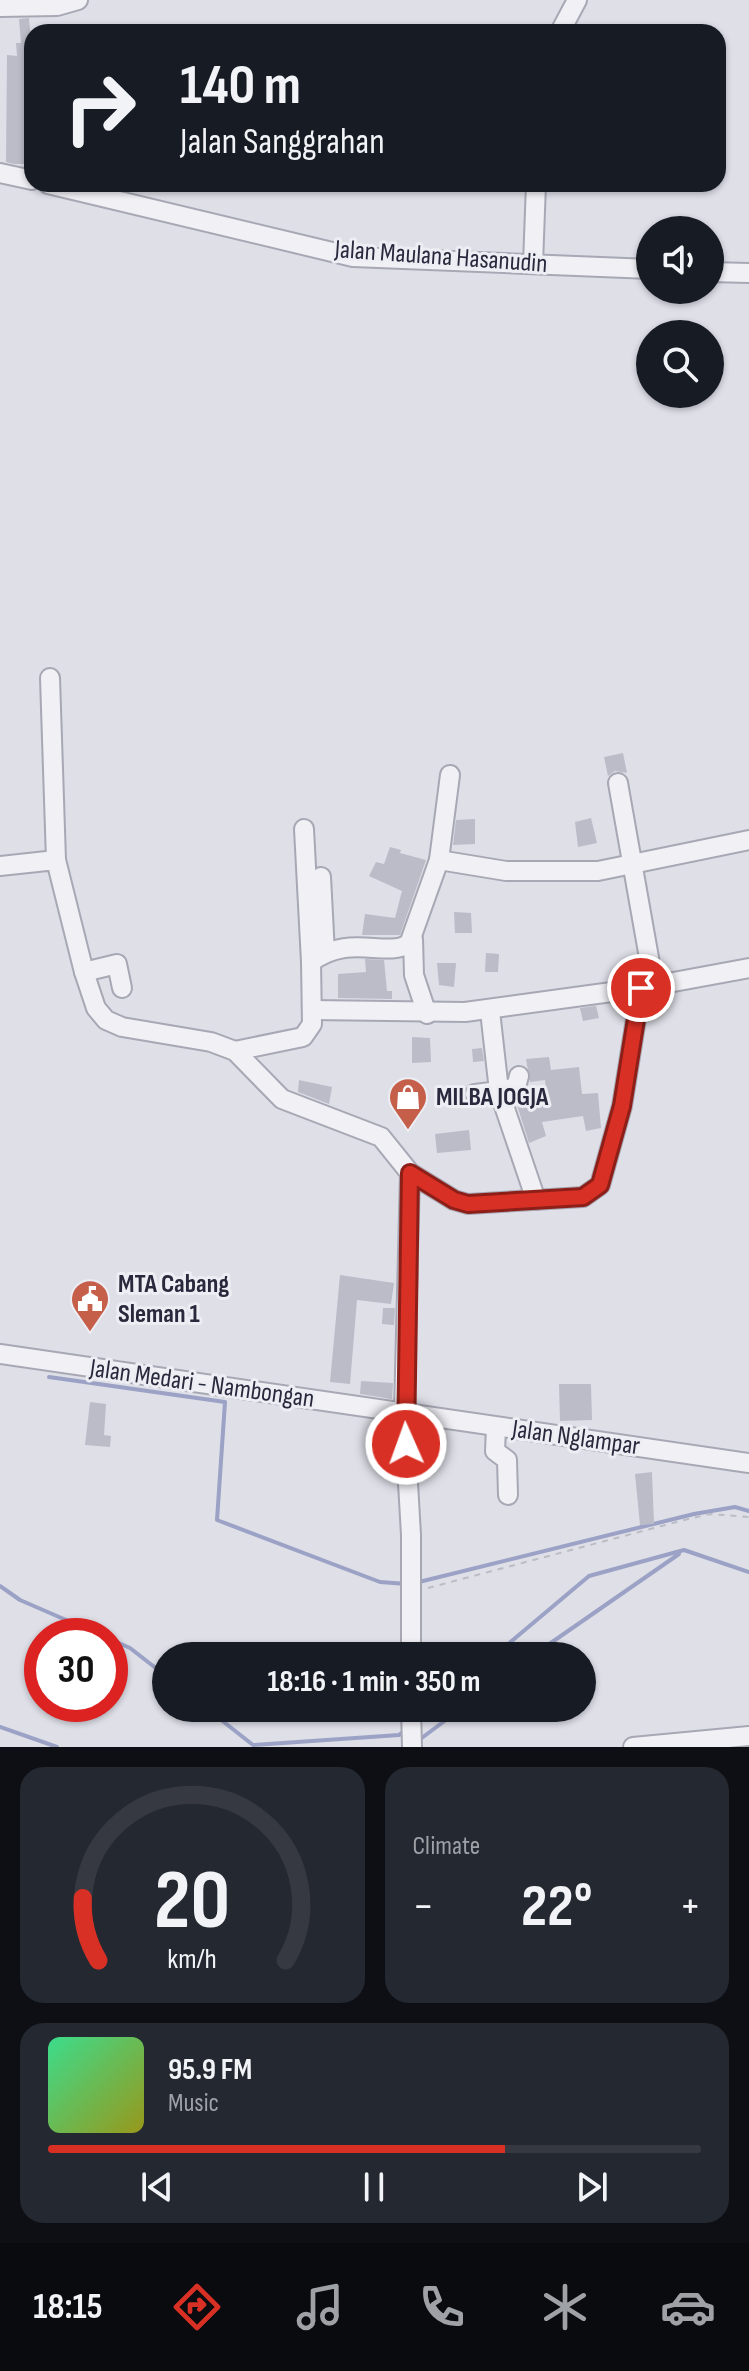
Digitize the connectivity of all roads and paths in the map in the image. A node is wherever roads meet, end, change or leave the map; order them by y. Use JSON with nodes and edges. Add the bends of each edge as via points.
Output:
{"nodes":[{"id":1,"x":78,"y":0,"type":"edge"},
{"id":2,"x":577,"y":0,"type":"edge"},
{"id":3,"x":0,"y":7,"type":"edge"},
{"id":4,"x":564,"y":24,"type":"edge"},
{"id":5,"x":0,"y":173,"type":"edge"},
{"id":6,"x":24,"y":178,"type":"edge"},
{"id":7,"x":81,"y":192,"type":"edge"},
{"id":8,"x":536,"y":192,"type":"edge"},
{"id":9,"x":533,"y":264,"type":"junction"},
{"id":10,"x":636,"y":268,"type":"edge"},
{"id":11,"x":724,"y":272,"type":"edge"},
{"id":12,"x":749,"y":273,"type":"edge"},
{"id":13,"x":50,"y":678,"type":"dead end"},
{"id":14,"x":450,"y":775,"type":"dead end"},
{"id":15,"x":618,"y":783,"type":"dead end"},
{"id":16,"x":304,"y":829,"type":"dead end"},
{"id":17,"x":749,"y":840,"type":"edge"},
{"id":18,"x":56,"y":860,"type":"junction"},
{"id":19,"x":439,"y":860,"type":"junction"},
{"id":20,"x":633,"y":863,"type":"junction"},
{"id":21,"x":0,"y":866,"type":"edge"},
{"id":22,"x":321,"y":877,"type":"dead end"},
{"id":23,"x":413,"y":939,"type":"junction"},
{"id":24,"x":113,"y":945,"type":"dead end"},
{"id":25,"x":318,"y":958,"type":"junction"},
{"id":26,"x":117,"y":964,"type":"junction"},
{"id":27,"x":749,"y":968,"type":"edge"},
{"id":28,"x":84,"y":972,"type":"junction"},
{"id":29,"x":647,"y":987,"type":"junction"},
{"id":30,"x":122,"y":988,"type":"dead end"},
{"id":31,"x":312,"y":1010,"type":"junction"},
{"id":32,"x":490,"y":1011,"type":"junction"},
{"id":33,"x":427,"y":1014,"type":"junction"},
{"id":34,"x":235,"y":1051,"type":"junction"},
{"id":35,"x":519,"y":1076,"type":"dead end"},
{"id":36,"x":499,"y":1091,"type":"junction"},
{"id":37,"x":475,"y":1094,"type":"dead end"},
{"id":38,"x":410,"y":1173,"type":"junction"},
{"id":39,"x":536,"y":1200,"type":"junction"},
{"id":40,"x":0,"y":1354,"type":"edge"},
{"id":41,"x":404,"y":1413,"type":"junction"},
{"id":42,"x":496,"y":1427,"type":"junction"},
{"id":43,"x":749,"y":1463,"type":"edge"},
{"id":44,"x":508,"y":1495,"type":"dead end"},
{"id":45,"x":749,"y":1517,"type":"edge"},
{"id":46,"x":411,"y":1593,"type":"junction"},
{"id":47,"x":411,"y":1642,"type":"edge"},
{"id":48,"x":411,"y":1722,"type":"edge"},
{"id":49,"x":749,"y":1736,"type":"edge"},
{"id":50,"x":412,"y":1747,"type":"edge"},
{"id":51,"x":633,"y":1747,"type":"edge"}],
"edges":[{"from":1,"to":3,"type":"street","via":[[57,6]]},
{"from":2,"to":4,"type":"street"},
{"from":5,"to":6,"type":"street"},
{"from":7,"to":9,"type":"street","name":"Jalan Maulana Hasanudin","via":[[353,257]]},
{"from":8,"to":9,"type":"street"},
{"from":9,"to":10,"type":"street","name":"Jalan Maulana Hasanudin"},
{"from":11,"to":12,"type":"street"},
{"from":13,"to":18,"type":"street"},
{"from":14,"to":19,"type":"street"},
{"from":15,"to":20,"type":"street"},
{"from":16,"to":25,"type":"street"},
{"from":17,"to":20,"type":"street"},
{"from":18,"to":21,"type":"street"},
{"from":18,"to":28,"type":"street"},
{"from":19,"to":20,"type":"street","via":[[560,873]]},
{"from":19,"to":23,"type":"street"},
{"from":20,"to":29,"type":"street"},
{"from":22,"to":25,"type":"street"},
{"from":23,"to":25,"type":"street","via":[[398,948],[353,945]]},
{"from":23,"to":33,"type":"street","via":[[414,975]]},
{"from":24,"to":26,"type":"street"},
{"from":25,"to":31,"type":"street"},
{"from":26,"to":28,"type":"street"},
{"from":26,"to":30,"type":"street"},
{"from":27,"to":29,"type":"street"},
{"from":28,"to":34,"type":"street","via":[[96,1008],[106,1020]]},
{"from":29,"to":32,"type":"street"},
{"from":29,"to":39,"type":"street","via":[[600,1185],[583,1197]]},
{"from":31,"to":33,"type":"street"},
{"from":31,"to":34,"type":"street","via":[[312,1024],[303,1037]]},
{"from":32,"to":33,"type":"street"},
{"from":32,"to":36,"type":"street"},
{"from":34,"to":38,"type":"street","via":[[282,1099],[381,1137]]},
{"from":35,"to":36,"type":"street","via":[[516,1087]]},
{"from":36,"to":37,"type":"street"},
{"from":36,"to":39,"type":"street"},
{"from":38,"to":39,"type":"street","via":[[468,1204]]},
{"from":38,"to":41,"type":"street"},
{"from":40,"to":41,"type":"street","name":"Jalan Medari - Nambongan"},
{"from":41,"to":42,"type":"street","name":"Jalan Nglampar"},
{"from":41,"to":46,"type":"street"},
{"from":42,"to":43,"type":"street","name":"Jalan Nglampar"},
{"from":42,"to":44,"type":"street","via":[[495,1451],[507,1460]]},
{"from":45,"to":46,"type":"path","via":[[710,1514]]},
{"from":46,"to":47,"type":"street"},
{"from":48,"to":50,"type":"street"},
{"from":49,"to":51,"type":"street"}]}
